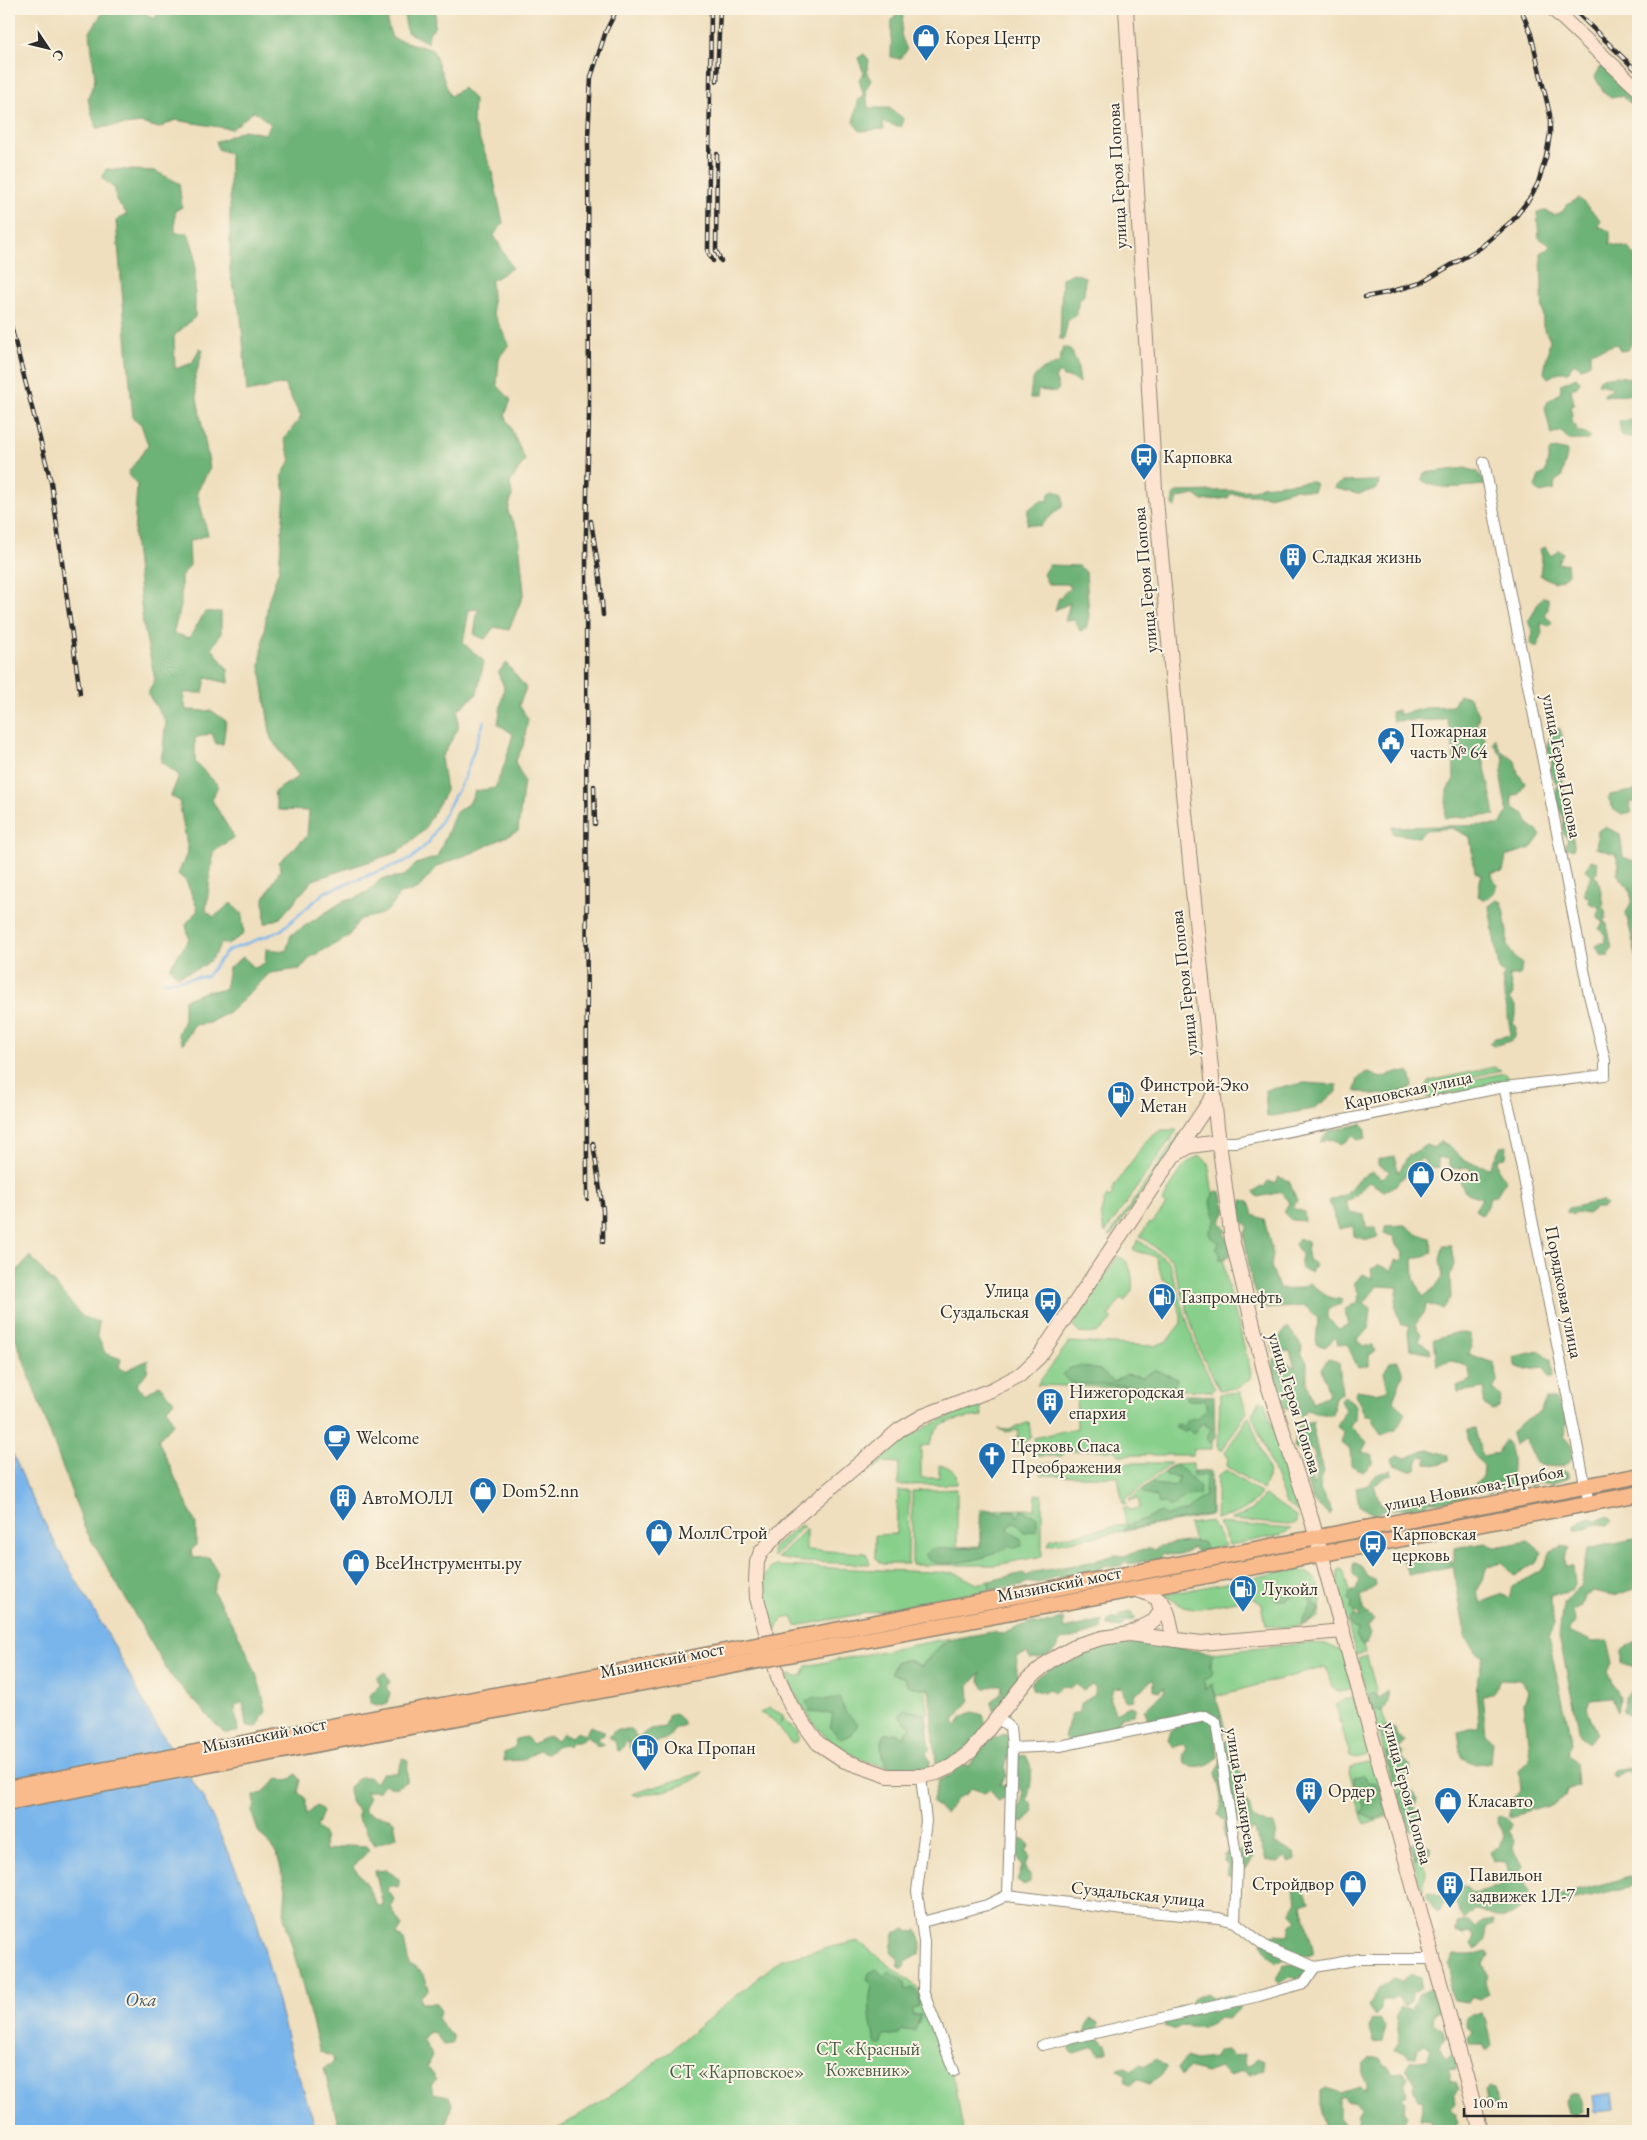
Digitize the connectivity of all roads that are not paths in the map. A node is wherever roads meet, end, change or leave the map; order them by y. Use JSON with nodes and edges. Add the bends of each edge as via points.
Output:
{"nodes":[{"id":1,"x":1126,"y":9,"type":"edge"},
{"id":2,"x":1553,"y":9,"type":"edge"},
{"id":3,"x":1638,"y":89,"type":"edge"},
{"id":4,"x":1484,"y":462,"type":"dead end"},
{"id":5,"x":1605,"y":1076,"type":"joint"},
{"id":6,"x":1504,"y":1087,"type":"junction"},
{"id":7,"x":1214,"y":1095,"type":"junction"},
{"id":8,"x":1219,"y":1142,"type":"junction"},
{"id":9,"x":1175,"y":1156,"type":"junction"},
{"id":10,"x":1638,"y":1476,"type":"edge"},
{"id":11,"x":1586,"y":1486,"type":"junction"},
{"id":12,"x":1638,"y":1494,"type":"edge"},
{"id":13,"x":1589,"y":1504,"type":"junction"},
{"id":14,"x":1317,"y":1538,"type":"junction"},
{"id":15,"x":1321,"y":1553,"type":"junction"},
{"id":16,"x":1133,"y":1589,"type":"junction"},
{"id":17,"x":1158,"y":1599,"type":"junction"},
{"id":18,"x":1343,"y":1631,"type":"junction"},
{"id":19,"x":1129,"y":1634,"type":"junction"},
{"id":20,"x":1174,"y":1640,"type":"junction"},
{"id":21,"x":802,"y":1645,"type":"junction"},
{"id":22,"x":998,"y":1718,"type":"junction"},
{"id":23,"x":381,"y":1726,"type":"junction"},
{"id":24,"x":1012,"y":1748,"type":"junction"},
{"id":25,"x":921,"y":1776,"type":"junction"},
{"id":26,"x":9,"y":1788,"type":"edge"},
{"id":27,"x":9,"y":1802,"type":"edge"},
{"id":28,"x":1008,"y":1895,"type":"junction"},
{"id":29,"x":922,"y":1922,"type":"junction"},
{"id":30,"x":1235,"y":1922,"type":"junction"},
{"id":31,"x":1434,"y":1959,"type":"junction"},
{"id":32,"x":1315,"y":1966,"type":"junction"},
{"id":33,"x":1042,"y":2045,"type":"dead end"},
{"id":34,"x":954,"y":2071,"type":"dead end"},
{"id":35,"x":1482,"y":2131,"type":"edge"}],
"edges":[{"from":1,"to":7,"type":"street","name":"улица Героя Попова","via":[[1155,489]]},
{"from":2,"to":3,"type":"street"},
{"from":4,"to":5,"type":"street","name":"улица Героя Попова","via":[[1585,976],[1605,1060]]},
{"from":5,"to":6,"type":"street","name":"Карповская улица"},
{"from":6,"to":8,"type":"street","name":"Карповская улица","via":[[1236,1142]]},
{"from":6,"to":11,"type":"street","name":"Порядковая улица"},
{"from":7,"to":8,"type":"street","name":"улица Героя Попова"},
{"from":7,"to":9,"type":"street"},
{"from":8,"to":9,"type":"street","via":[[1190,1146]]},
{"from":8,"to":14,"type":"street","name":"улица Героя Попова","via":[[1232,1239],[1247,1304],[1267,1382]]},
{"from":9,"to":25,"type":"street","via":[[1039,1357],[1020,1375],[991,1390],[923,1416],[899,1430],[788,1524],[761,1552],[757,1562],[758,1598],[778,1677],[791,1706],[818,1743],[845,1761],[888,1776]]},
{"from":10,"to":11,"type":"main road","name":"улица Новикова-Прибоя"},
{"from":11,"to":13,"type":"street","name":"Порядковая улица"},
{"from":11,"to":14,"type":"main road","name":"улица Новикова-Прибоя"},
{"from":12,"to":13,"type":"main road","name":"улица Новикова-Прибоя"},
{"from":13,"to":15,"type":"main road","name":"улица Новикова-Прибоя"},
{"from":14,"to":15,"type":"street","name":"улица Героя Попова"},
{"from":14,"to":21,"type":"main road","name":"Мызинский мост"},
{"from":15,"to":16,"type":"main road","name":"Мызинский мост"},
{"from":15,"to":18,"type":"street","name":"улица Героя Попова"},
{"from":16,"to":17,"type":"street"},
{"from":16,"to":21,"type":"main road","name":"Мызинский мост"},
{"from":17,"to":19,"type":"street","via":[[1161,1611],[1154,1621]]},
{"from":17,"to":20,"type":"street","via":[[1166,1605]]},
{"from":18,"to":20,"type":"street","via":[[1223,1642]]},
{"from":18,"to":31,"type":"street","name":"улица Героя Попова"},
{"from":19,"to":20,"type":"street"},
{"from":19,"to":22,"type":"street","via":[[1102,1638],[1064,1652],[1027,1680]]},
{"from":21,"to":23,"type":"main road","name":"Мызинский мост","bridge":true},
{"from":22,"to":24,"type":"street","via":[[1010,1728]]},
{"from":22,"to":25,"type":"street","via":[[971,1751],[952,1766]]},
{"from":23,"to":26,"type":"main road","name":"Мызинский мост"},
{"from":23,"to":27,"type":"main road","name":"Мызинский мост"},
{"from":24,"to":28,"type":"street"},
{"from":24,"to":30,"type":"street","name":"улица Балакирева","via":[[1060,1746],[1205,1716],[1216,1722],[1237,1862]]},
{"from":25,"to":29,"type":"street","via":[[926,1821],[917,1891]]},
{"from":28,"to":29,"type":"street","via":[[987,1905]]},
{"from":28,"to":30,"type":"street","name":"Суздальская улица"},
{"from":29,"to":34,"type":"street","via":[[923,1991]]},
{"from":30,"to":32,"type":"street","name":"Суздальская улица","via":[[1266,1947]]},
{"from":31,"to":32,"type":"street","via":[[1360,1959]]},
{"from":31,"to":35,"type":"street","name":"улица Героя Попова"},
{"from":32,"to":33,"type":"street","via":[[1304,1983]]}]}
